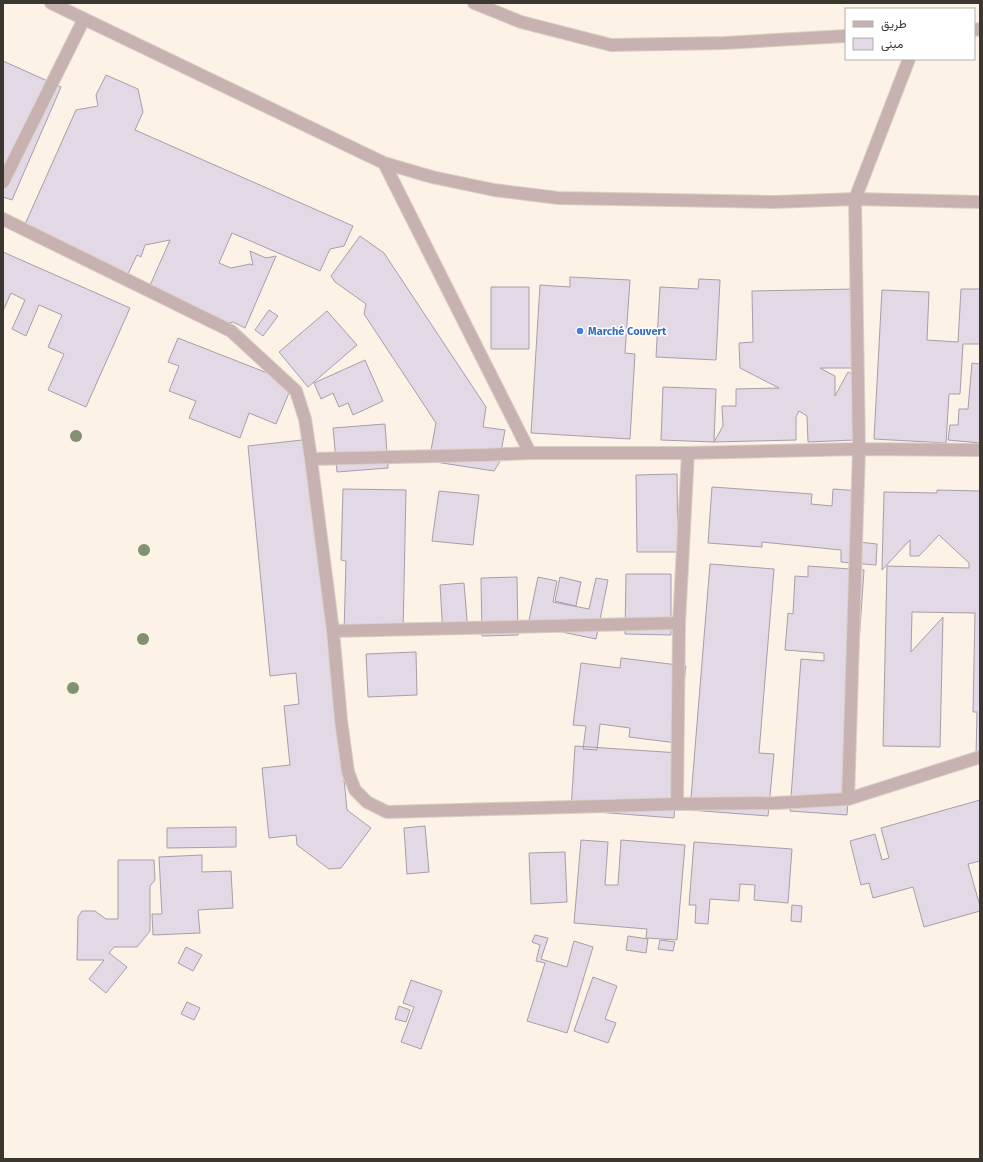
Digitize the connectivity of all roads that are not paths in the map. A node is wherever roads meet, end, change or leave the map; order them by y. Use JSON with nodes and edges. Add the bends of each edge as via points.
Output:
{"nodes":[{"id":1,"x":50,"y":3,"type":"edge"},
{"id":2,"x":474,"y":3,"type":"edge"},
{"id":3,"x":84,"y":19,"type":"junction"},
{"id":4,"x":845,"y":36,"type":"edge"},
{"id":5,"x":910,"y":60,"type":"edge"},
{"id":6,"x":384,"y":163,"type":"junction"},
{"id":7,"x":3,"y":182,"type":"edge"},
{"id":8,"x":855,"y":199,"type":"junction"},
{"id":9,"x":980,"y":202,"type":"edge"},
{"id":10,"x":3,"y":219,"type":"edge"},
{"id":11,"x":859,"y":449,"type":"junction"},
{"id":12,"x":980,"y":450,"type":"edge"},
{"id":13,"x":530,"y":453,"type":"junction"},
{"id":14,"x":688,"y":453,"type":"junction"},
{"id":15,"x":311,"y":460,"type":"junction"},
{"id":16,"x":679,"y":624,"type":"junction"},
{"id":17,"x":333,"y":630,"type":"junction"},
{"id":18,"x":980,"y":757,"type":"edge"},
{"id":19,"x":848,"y":799,"type":"junction"},
{"id":20,"x":677,"y":804,"type":"junction"}],
"edges":[{"from":1,"to":3,"type":"street"},
{"from":2,"to":4,"type":"street","via":[[521,22],[611,45],[724,43]]},
{"from":3,"to":6,"type":"street"},
{"from":3,"to":7,"type":"street"},
{"from":5,"to":8,"type":"street"},
{"from":6,"to":8,"type":"street","via":[[432,177],[494,190],[558,198],[775,202]]},
{"from":6,"to":13,"type":"street"},
{"from":8,"to":9,"type":"street"},
{"from":8,"to":11,"type":"street"},
{"from":10,"to":15,"type":"street","via":[[231,331],[296,391],[305,419]]},
{"from":11,"to":12,"type":"street"},
{"from":11,"to":14,"type":"street"},
{"from":11,"to":19,"type":"street"},
{"from":13,"to":14,"type":"street"},
{"from":13,"to":15,"type":"street"},
{"from":14,"to":16,"type":"street"},
{"from":15,"to":17,"type":"street"},
{"from":16,"to":17,"type":"street"},
{"from":16,"to":20,"type":"street"},
{"from":17,"to":20,"type":"street","via":[[348,772],[355,790],[366,802],[387,812]]},
{"from":18,"to":19,"type":"street"},
{"from":19,"to":20,"type":"street"}]}
